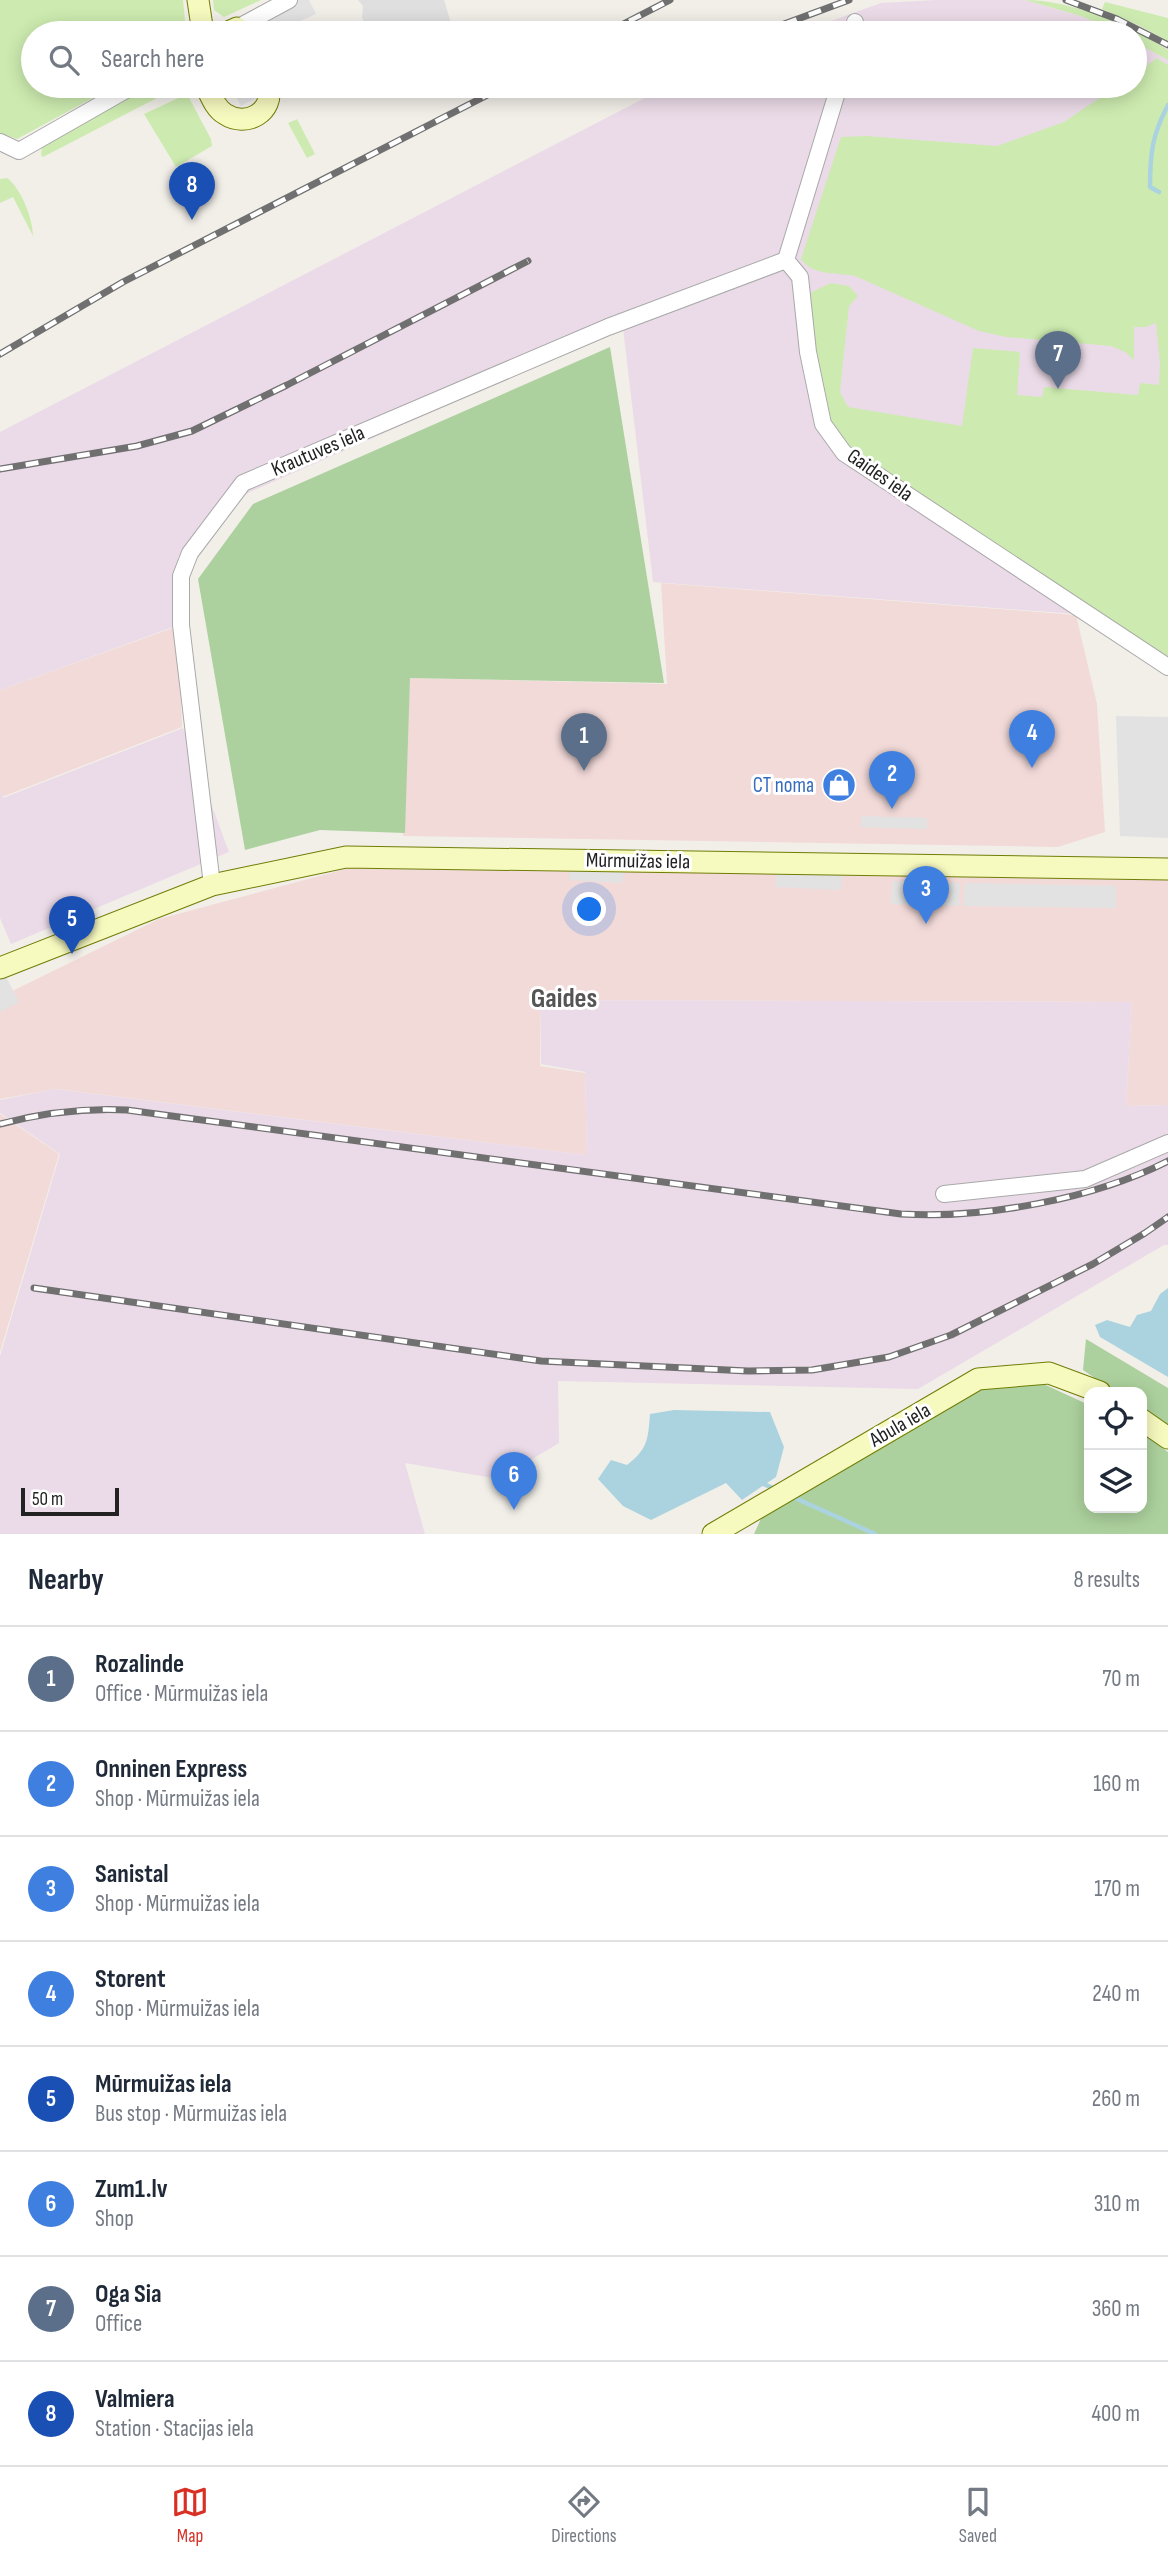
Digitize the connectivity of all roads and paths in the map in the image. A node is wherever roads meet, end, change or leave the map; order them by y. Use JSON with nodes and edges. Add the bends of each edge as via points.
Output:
{"nodes":[{"id":1,"x":198,"y":0,"type":"edge"},
{"id":2,"x":289,"y":0,"type":"edge"},
{"id":3,"x":201,"y":21,"type":"edge"},
{"id":4,"x":252,"y":21,"type":"edge"},
{"id":5,"x":112,"y":98,"type":"edge"},
{"id":6,"x":212,"y":98,"type":"edge"},
{"id":7,"x":268,"y":98,"type":"edge"},
{"id":8,"x":835,"y":98,"type":"edge"},
{"id":9,"x":0,"y":142,"type":"edge"},
{"id":10,"x":786,"y":260,"type":"junction"},
{"id":11,"x":1168,"y":667,"type":"edge"},
{"id":12,"x":1168,"y":869,"type":"edge"},
{"id":13,"x":212,"y":885,"type":"junction"},
{"id":14,"x":0,"y":968,"type":"edge"},
{"id":15,"x":1168,"y":1143,"type":"edge"},
{"id":16,"x":944,"y":1194,"type":"dead end"},
{"id":17,"x":1087,"y":1387,"type":"edge"},
{"id":18,"x":1147,"y":1423,"type":"edge"},
{"id":19,"x":1168,"y":1438,"type":"edge"},
{"id":20,"x":713,"y":1534,"type":"edge"}],
"edges":[{"from":1,"to":3,"type":"street"},
{"from":2,"to":4,"type":"street"},
{"from":5,"to":9,"type":"street","via":[[19,151]]},
{"from":6,"to":7,"type":"street","via":[[223,113],[243,120],[253,119]]},
{"from":8,"to":10,"type":"street"},
{"from":10,"to":11,"type":"street","name":"Gaides iela","via":[[800,277],[808,352],[823,424],[844,453]]},
{"from":10,"to":13,"type":"street","name":"Krautuves iela","via":[[608,327],[243,483],[190,553],[181,576],[181,625]]},
{"from":12,"to":13,"type":"street","name":"Mūrmuižas iela","via":[[346,857]]},
{"from":13,"to":14,"type":"street","name":"Mūrmuižas iela"},
{"from":15,"to":16,"type":"street","via":[[1085,1179]]},
{"from":17,"to":20,"type":"street","name":"Abula iela","via":[[1049,1373],[978,1379]]},
{"from":18,"to":19,"type":"street"}]}
